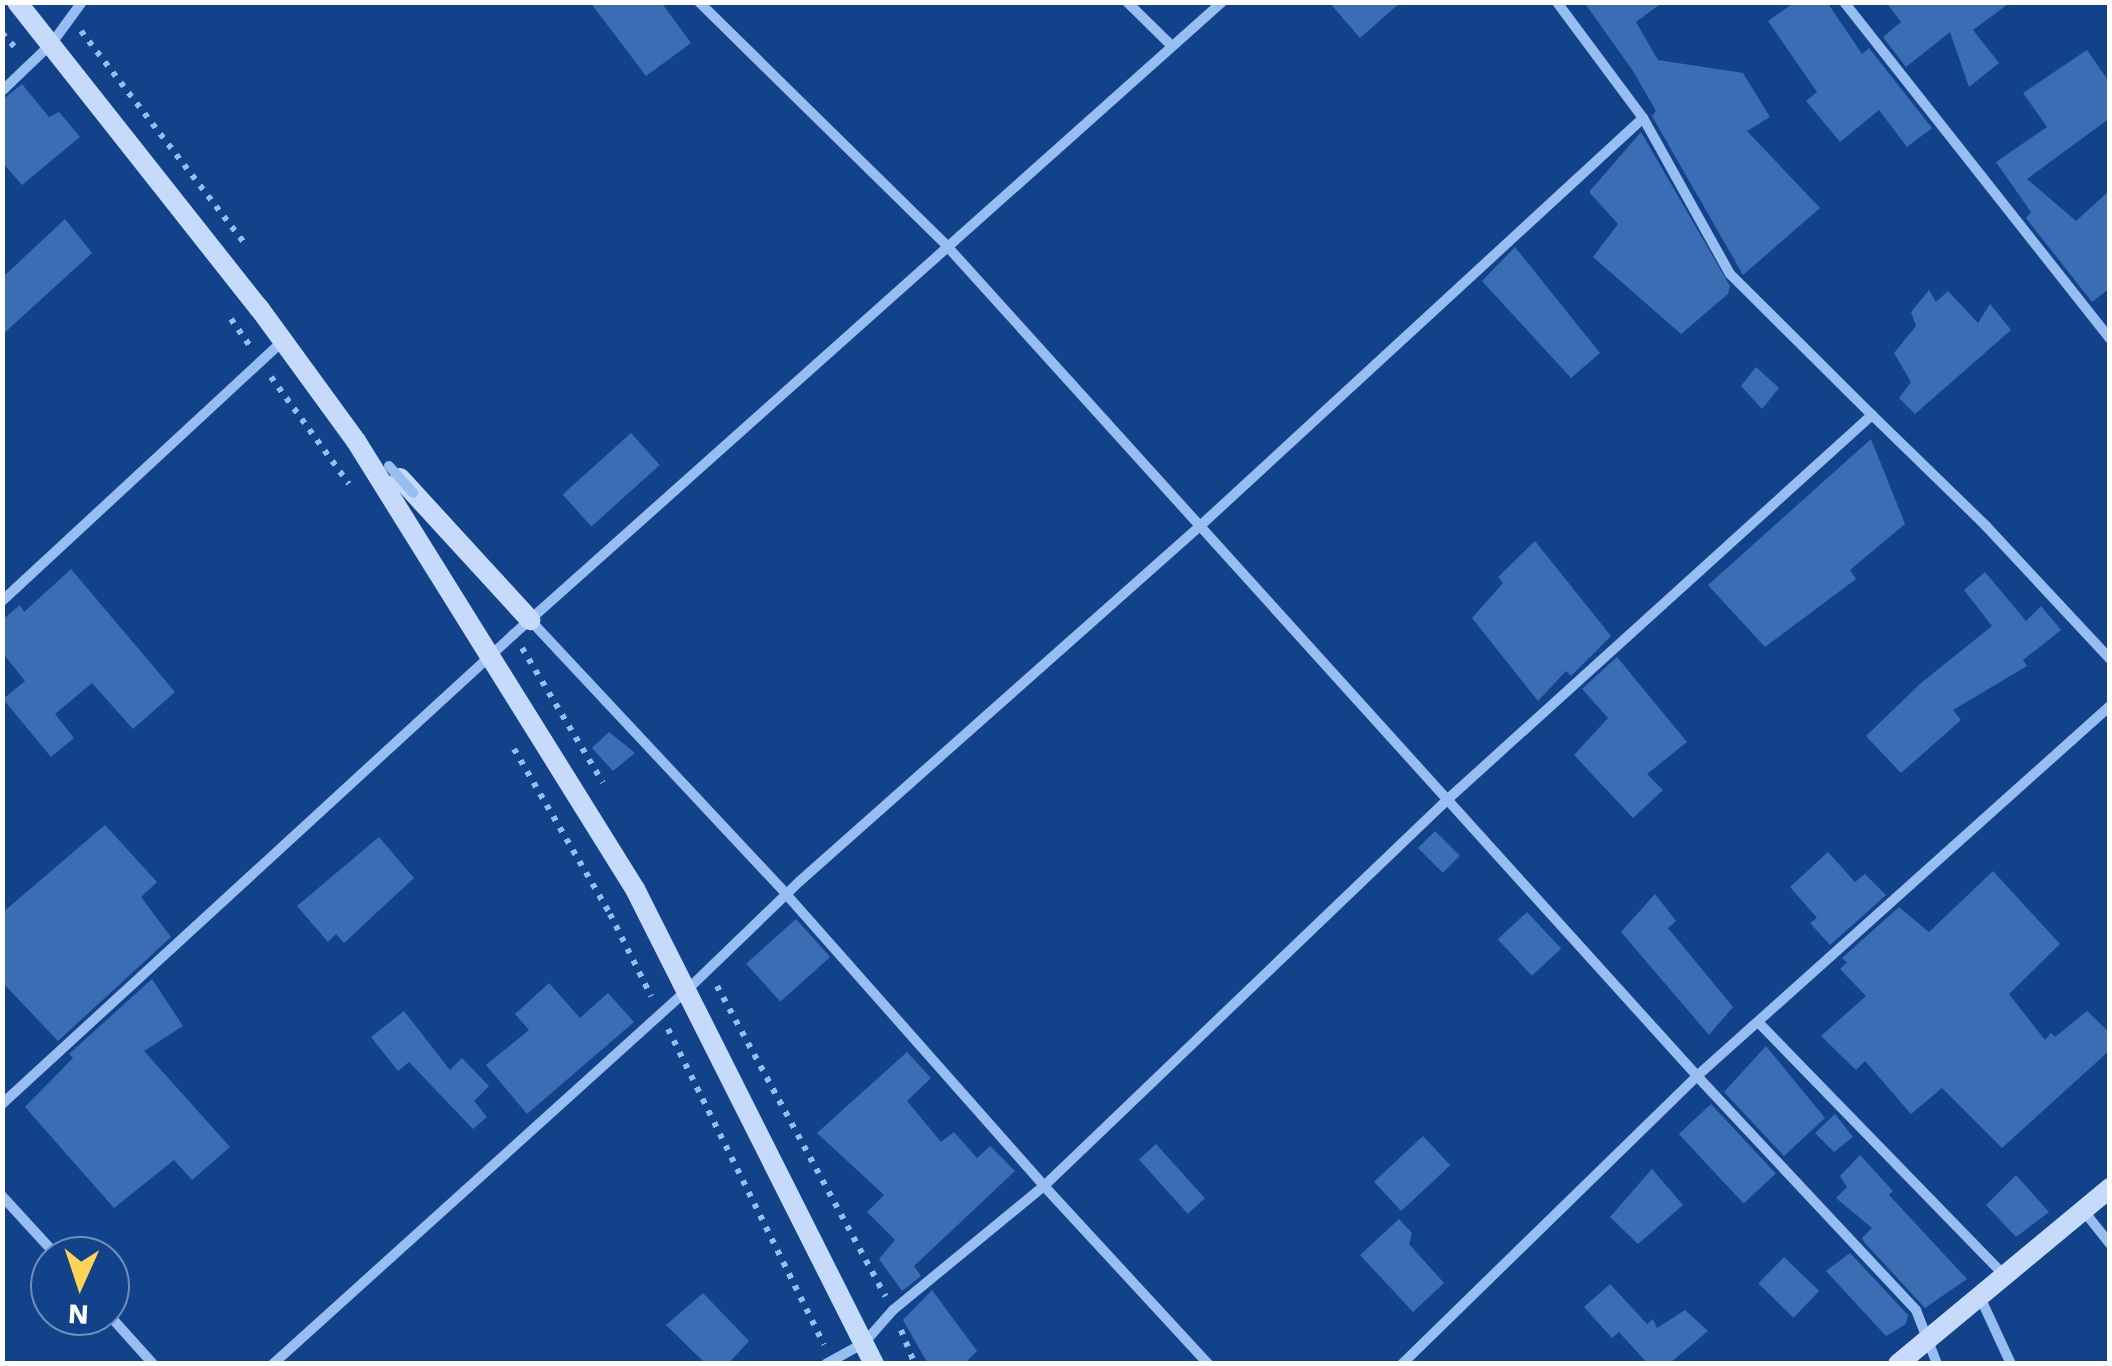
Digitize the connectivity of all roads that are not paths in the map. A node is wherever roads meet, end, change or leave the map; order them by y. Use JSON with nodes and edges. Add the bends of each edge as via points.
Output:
{"nodes":[{"id":1,"x":17,"y":2,"type":"edge"},
{"id":2,"x":82,"y":2,"type":"edge"},
{"id":3,"x":699,"y":2,"type":"edge"},
{"id":4,"x":1126,"y":2,"type":"edge"},
{"id":5,"x":1222,"y":2,"type":"edge"},
{"id":6,"x":1558,"y":2,"type":"edge"},
{"id":7,"x":1844,"y":2,"type":"edge"},
{"id":8,"x":52,"y":43,"type":"junction"},
{"id":9,"x":1172,"y":46,"type":"junction"},
{"id":10,"x":2,"y":91,"type":"edge"},
{"id":11,"x":1643,"y":118,"type":"junction"},
{"id":12,"x":946,"y":245,"type":"junction"},
{"id":13,"x":284,"y":340,"type":"junction"},
{"id":14,"x":2110,"y":340,"type":"edge"},
{"id":15,"x":325,"y":396,"type":"junction"},
{"id":16,"x":1872,"y":415,"type":"junction"},
{"id":17,"x":1200,"y":526,"type":"junction"},
{"id":18,"x":2,"y":600,"type":"edge"},
{"id":19,"x":530,"y":620,"type":"junction"},
{"id":20,"x":490,"y":656,"type":"junction"},
{"id":21,"x":2110,"y":659,"type":"edge"},
{"id":22,"x":2110,"y":706,"type":"edge"},
{"id":23,"x":1448,"y":799,"type":"junction"},
{"id":24,"x":786,"y":894,"type":"junction"},
{"id":25,"x":686,"y":992,"type":"junction"},
{"id":26,"x":1758,"y":1022,"type":"junction"},
{"id":27,"x":1697,"y":1076,"type":"junction"},
{"id":28,"x":2,"y":1104,"type":"edge"},
{"id":29,"x":1044,"y":1186,"type":"junction"},
{"id":30,"x":2110,"y":1188,"type":"edge"},
{"id":31,"x":2,"y":1196,"type":"edge"},
{"id":32,"x":2083,"y":1210,"type":"junction"},
{"id":33,"x":39,"y":1236,"type":"edge"},
{"id":34,"x":2110,"y":1244,"type":"edge"},
{"id":35,"x":2003,"y":1274,"type":"junction"},
{"id":36,"x":1979,"y":1294,"type":"junction"},
{"id":37,"x":128,"y":1336,"type":"edge"},
{"id":38,"x":1926,"y":1340,"type":"junction"},
{"id":39,"x":864,"y":1343,"type":"junction"},
{"id":40,"x":153,"y":1364,"type":"edge"},
{"id":41,"x":273,"y":1364,"type":"edge"},
{"id":42,"x":826,"y":1364,"type":"edge"},
{"id":43,"x":874,"y":1364,"type":"edge"},
{"id":44,"x":1208,"y":1364,"type":"edge"},
{"id":45,"x":1402,"y":1364,"type":"edge"},
{"id":46,"x":1898,"y":1364,"type":"edge"},
{"id":47,"x":1937,"y":1364,"type":"edge"},
{"id":48,"x":2011,"y":1364,"type":"edge"}],
"edges":[{"from":1,"to":8,"type":"street"},
{"from":2,"to":8,"type":"street"},
{"from":3,"to":12,"type":"street"},
{"from":4,"to":9,"type":"street"},
{"from":5,"to":9,"type":"street"},
{"from":6,"to":11,"type":"street"},
{"from":7,"to":14,"type":"street"},
{"from":8,"to":10,"type":"street"},
{"from":8,"to":13,"type":"street"},
{"from":9,"to":12,"type":"street"},
{"from":11,"to":16,"type":"street","via":[[1730,274]]},
{"from":11,"to":17,"type":"street"},
{"from":12,"to":17,"type":"street"},
{"from":12,"to":19,"type":"street"},
{"from":13,"to":15,"type":"street"},
{"from":13,"to":18,"type":"street"},
{"from":15,"to":19,"type":"street"},
{"from":15,"to":20,"type":"street"},
{"from":16,"to":21,"type":"street"},
{"from":16,"to":23,"type":"street"},
{"from":17,"to":23,"type":"street"},
{"from":17,"to":24,"type":"street"},
{"from":19,"to":20,"type":"street"},
{"from":19,"to":24,"type":"street"},
{"from":20,"to":25,"type":"street","via":[[635,889]]},
{"from":20,"to":28,"type":"street"},
{"from":22,"to":26,"type":"street"},
{"from":23,"to":27,"type":"street"},
{"from":23,"to":29,"type":"street"},
{"from":24,"to":25,"type":"street"},
{"from":24,"to":29,"type":"street"},
{"from":25,"to":39,"type":"street"},
{"from":25,"to":41,"type":"street"},
{"from":26,"to":27,"type":"street"},
{"from":26,"to":35,"type":"street"},
{"from":27,"to":38,"type":"street","via":[[1916,1310]]},
{"from":27,"to":45,"type":"street"},
{"from":29,"to":39,"type":"street","via":[[893,1310]]},
{"from":29,"to":44,"type":"street"},
{"from":30,"to":32,"type":"street"},
{"from":31,"to":33,"type":"street"},
{"from":32,"to":34,"type":"street"},
{"from":32,"to":35,"type":"street"},
{"from":35,"to":36,"type":"street"},
{"from":36,"to":38,"type":"street"},
{"from":36,"to":48,"type":"street"},
{"from":37,"to":40,"type":"street"},
{"from":38,"to":46,"type":"street"},
{"from":38,"to":47,"type":"street"},
{"from":39,"to":42,"type":"street"},
{"from":39,"to":43,"type":"street"}]}
